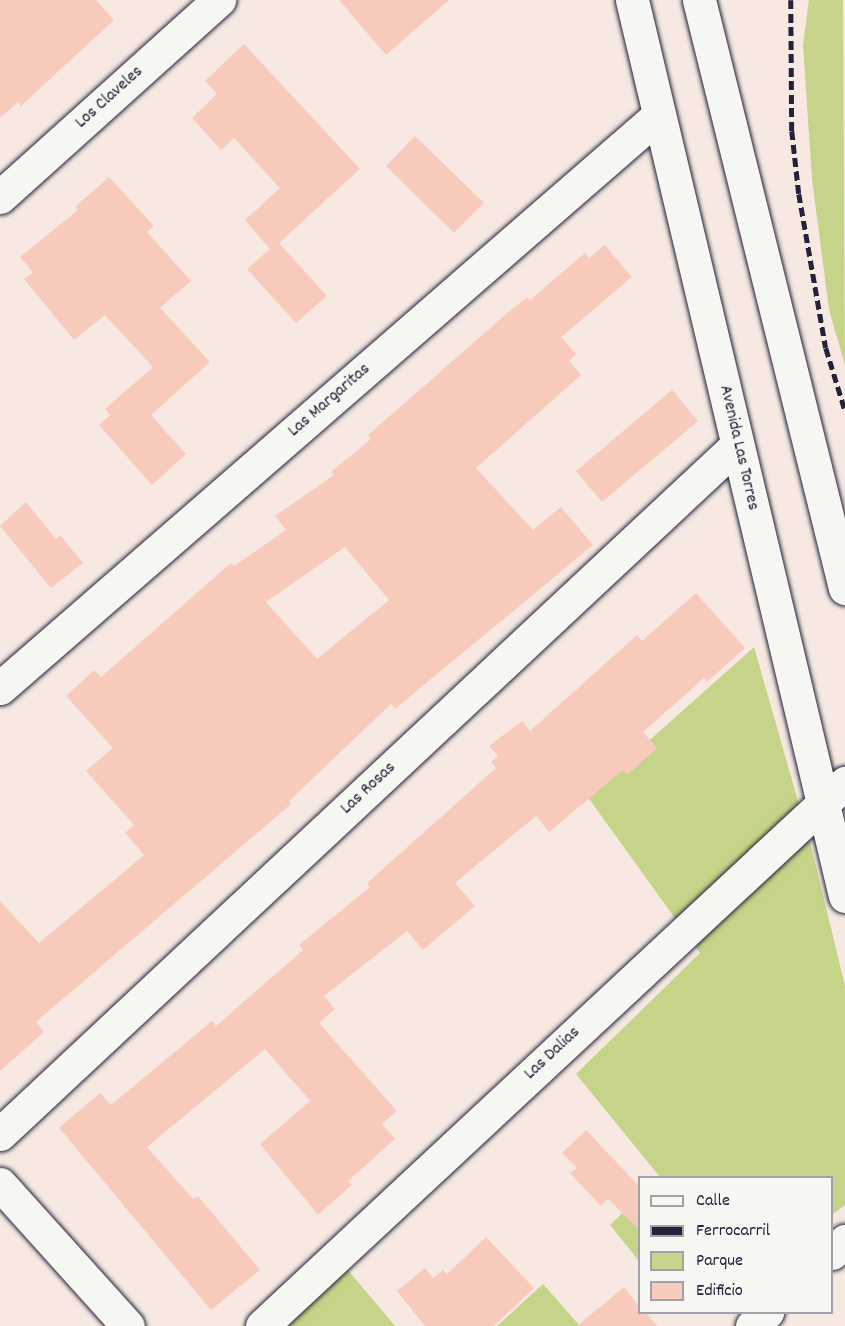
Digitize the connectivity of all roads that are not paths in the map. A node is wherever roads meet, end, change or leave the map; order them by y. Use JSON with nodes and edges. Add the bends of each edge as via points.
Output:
{"nodes":[{"id":1,"x":219,"y":0,"type":"edge"},
{"id":2,"x":632,"y":0,"type":"edge"},
{"id":3,"x":699,"y":0,"type":"edge"},
{"id":4,"x":659,"y":114,"type":"junction"},
{"id":5,"x":0,"y":197,"type":"edge"},
{"id":6,"x":737,"y":445,"type":"junction"},
{"id":7,"x":845,"y":588,"type":"edge"},
{"id":8,"x":0,"y":688,"type":"edge"},
{"id":9,"x":834,"y":792,"type":"edge"},
{"id":10,"x":845,"y":896,"type":"edge"},
{"id":11,"x":0,"y":1134,"type":"edge"},
{"id":12,"x":0,"y":1184,"type":"edge"},
{"id":13,"x":845,"y":1241,"type":"edge"},
{"id":14,"x":833,"y":1251,"type":"edge"},
{"id":15,"x":765,"y":1314,"type":"edge"},
{"id":16,"x":128,"y":1326,"type":"edge"},
{"id":17,"x":262,"y":1326,"type":"edge"},
{"id":18,"x":752,"y":1326,"type":"edge"}],
"edges":[{"from":1,"to":5,"type":"street","name":"Los Claveles"},
{"from":2,"to":4,"type":"street","name":"Avenida Las Torres"},
{"from":3,"to":7,"type":"street"},
{"from":4,"to":6,"type":"street","name":"Avenida Las Torres"},
{"from":4,"to":8,"type":"street","name":"Las Margaritas"},
{"from":6,"to":9,"type":"street","name":"Avenida Las Torres"},
{"from":6,"to":11,"type":"street","name":"Las Rosas"},
{"from":9,"to":10,"type":"street","name":"Avenida Las Torres"},
{"from":9,"to":17,"type":"street","name":"Las Dalias"},
{"from":12,"to":16,"type":"street"},
{"from":13,"to":14,"type":"street"},
{"from":15,"to":18,"type":"street"}]}
